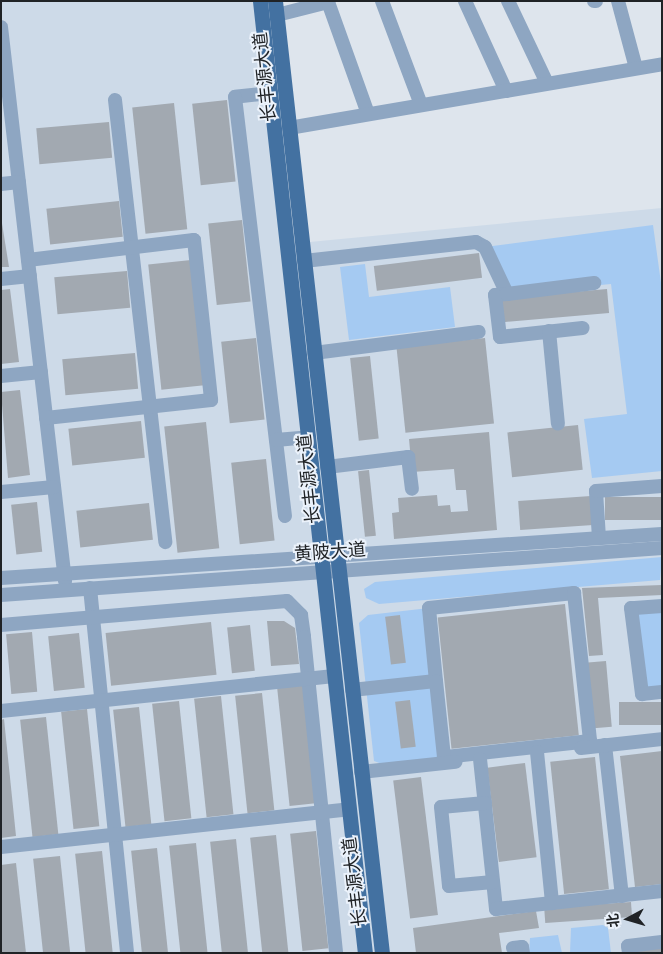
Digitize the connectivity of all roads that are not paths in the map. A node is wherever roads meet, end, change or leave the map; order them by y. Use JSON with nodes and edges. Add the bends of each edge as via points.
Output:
{"nodes":[{"id":1,"x":260,"y":1,"type":"edge"},
{"id":2,"x":382,"y":1,"type":"edge"},
{"id":3,"x":465,"y":1,"type":"edge"},
{"id":4,"x":508,"y":1,"type":"edge"},
{"id":5,"x":618,"y":1,"type":"edge"},
{"id":6,"x":276,"y":8,"type":"edge"},
{"id":7,"x":1,"y":27,"type":"edge"},
{"id":8,"x":662,"y":64,"type":"edge"},
{"id":9,"x":636,"y":68,"type":"junction"},
{"id":10,"x":548,"y":83,"type":"junction"},
{"id":11,"x":506,"y":90,"type":"junction"},
{"id":12,"x":271,"y":93,"type":"junction"},
{"id":13,"x":115,"y":100,"type":"dead end"},
{"id":14,"x":421,"y":105,"type":"junction"},
{"id":15,"x":368,"y":114,"type":"junction"},
{"id":16,"x":289,"y":128,"type":"junction"},
{"id":17,"x":19,"y":182,"type":"junction"},
{"id":18,"x":1,"y":184,"type":"edge"},
{"id":19,"x":134,"y":248,"type":"junction"},
{"id":20,"x":28,"y":260,"type":"junction"},
{"id":21,"x":304,"y":261,"type":"junction"},
{"id":22,"x":30,"y":276,"type":"junction"},
{"id":23,"x":1,"y":279,"type":"edge"},
{"id":24,"x":594,"y":283,"type":"dead end"},
{"id":25,"x":507,"y":294,"type":"junction"},
{"id":26,"x":583,"y":328,"type":"dead end"},
{"id":27,"x":549,"y":331,"type":"junction"},
{"id":28,"x":478,"y":332,"type":"dead end"},
{"id":29,"x":314,"y":353,"type":"junction"},
{"id":30,"x":41,"y":372,"type":"junction"},
{"id":31,"x":1,"y":376,"type":"edge"},
{"id":32,"x":149,"y":407,"type":"junction"},
{"id":33,"x":46,"y":418,"type":"junction"},
{"id":34,"x":558,"y":424,"type":"dead end"},
{"id":35,"x":309,"y":437,"type":"junction"},
{"id":36,"x":276,"y":440,"type":"junction"},
{"id":37,"x":327,"y":467,"type":"junction"},
{"id":38,"x":662,"y":486,"type":"edge"},
{"id":39,"x":54,"y":487,"type":"junction"},
{"id":40,"x":412,"y":489,"type":"dead end"},
{"id":41,"x":1,"y":492,"type":"edge"},
{"id":42,"x":285,"y":516,"type":"dead end"},
{"id":43,"x":662,"y":534,"type":"edge"},
{"id":44,"x":599,"y":538,"type":"junction"},
{"id":45,"x":165,"y":542,"type":"dead end"},
{"id":46,"x":662,"y":548,"type":"edge"},
{"id":47,"x":338,"y":563,"type":"junction"},
{"id":48,"x":322,"y":564,"type":"junction"},
{"id":49,"x":64,"y":573,"type":"junction"},
{"id":50,"x":1,"y":578,"type":"edge"},
{"id":51,"x":90,"y":588,"type":"junction"},
{"id":52,"x":65,"y":589,"type":"junction"},
{"id":53,"x":1,"y":595,"type":"edge"},
{"id":54,"x":662,"y":606,"type":"edge"},
{"id":55,"x":91,"y":617,"type":"junction"},
{"id":56,"x":1,"y":625,"type":"edge"},
{"id":57,"x":334,"y":676,"type":"junction"},
{"id":58,"x":308,"y":679,"type":"junction"},
{"id":59,"x":436,"y":681,"type":"junction"},
{"id":60,"x":352,"y":690,"type":"junction"},
{"id":61,"x":662,"y":692,"type":"edge"},
{"id":62,"x":101,"y":701,"type":"junction"},
{"id":63,"x":1,"y":711,"type":"edge"},
{"id":64,"x":662,"y":739,"type":"edge"},
{"id":65,"x":605,"y":745,"type":"junction"},
{"id":66,"x":537,"y":752,"type":"junction"},
{"id":67,"x":480,"y":759,"type":"junction"},
{"id":68,"x":361,"y":772,"type":"junction"},
{"id":69,"x":484,"y":802,"type":"junction"},
{"id":70,"x":349,"y":808,"type":"junction"},
{"id":71,"x":322,"y":812,"type":"junction"},
{"id":72,"x":116,"y":834,"type":"junction"},
{"id":73,"x":1,"y":847,"type":"edge"},
{"id":74,"x":493,"y":882,"type":"junction"},
{"id":75,"x":662,"y":891,"type":"edge"},
{"id":76,"x":622,"y":896,"type":"junction"},
{"id":77,"x":552,"y":903,"type":"junction"},
{"id":78,"x":662,"y":942,"type":"edge"},
{"id":79,"x":127,"y":953,"type":"edge"},
{"id":80,"x":336,"y":953,"type":"edge"},
{"id":81,"x":365,"y":953,"type":"edge"},
{"id":82,"x":382,"y":953,"type":"edge"},
{"id":83,"x":629,"y":953,"type":"edge"}],
"edges":[{"from":1,"to":12,"type":"main road","name":"长丰源大道"},
{"from":2,"to":14,"type":"street"},
{"from":3,"to":11,"type":"street"},
{"from":4,"to":10,"type":"street"},
{"from":5,"to":9,"type":"street"},
{"from":6,"to":15,"type":"street","via":[[328,2]]},
{"from":6,"to":16,"type":"main road","name":"长丰源大道"},
{"from":7,"to":17,"type":"street"},
{"from":8,"to":9,"type":"street"},
{"from":9,"to":10,"type":"street"},
{"from":10,"to":11,"type":"street"},
{"from":11,"to":14,"type":"street"},
{"from":12,"to":35,"type":"main road","name":"长丰源大道"},
{"from":12,"to":36,"type":"street","via":[[235,97]]},
{"from":13,"to":19,"type":"street"},
{"from":14,"to":15,"type":"street"},
{"from":15,"to":16,"type":"street"},
{"from":16,"to":21,"type":"main road","name":"长丰源大道"},
{"from":17,"to":18,"type":"street"},
{"from":17,"to":20,"type":"street"},
{"from":19,"to":20,"type":"street"},
{"from":19,"to":32,"type":"street"},
{"from":19,"to":32,"type":"street","via":[[194,240],[212,400]]},
{"from":20,"to":22,"type":"street"},
{"from":21,"to":25,"type":"street","via":[[476,242],[485,247]]},
{"from":21,"to":29,"type":"main road","name":"长丰源大道"},
{"from":22,"to":23,"type":"street"},
{"from":22,"to":30,"type":"street"},
{"from":24,"to":25,"type":"street"},
{"from":25,"to":27,"type":"street","via":[[495,295],[500,337]]},
{"from":26,"to":27,"type":"street"},
{"from":27,"to":34,"type":"street"},
{"from":28,"to":29,"type":"street"},
{"from":29,"to":37,"type":"main road","name":"长丰源大道"},
{"from":30,"to":31,"type":"street"},
{"from":30,"to":33,"type":"street"},
{"from":32,"to":33,"type":"street"},
{"from":32,"to":45,"type":"street"},
{"from":33,"to":39,"type":"street"},
{"from":35,"to":36,"type":"street"},
{"from":35,"to":48,"type":"main road","name":"长丰源大道"},
{"from":36,"to":42,"type":"street"},
{"from":37,"to":40,"type":"street","via":[[408,457]]},
{"from":37,"to":47,"type":"main road","name":"长丰源大道"},
{"from":38,"to":44,"type":"street","via":[[596,491]]},
{"from":39,"to":41,"type":"street"},
{"from":39,"to":49,"type":"street"},
{"from":43,"to":44,"type":"street","name":"黄陂大道"},
{"from":44,"to":47,"type":"street","name":"黄陂大道"},
{"from":46,"to":47,"type":"street","name":"黄陂大道"},
{"from":47,"to":48,"type":"street","name":"黄陂大道"},
{"from":47,"to":60,"type":"main road","name":"长丰源大道"},
{"from":48,"to":49,"type":"street","name":"黄陂大道"},
{"from":48,"to":51,"type":"street","name":"黄陂大道"},
{"from":48,"to":57,"type":"main road","name":"长丰源大道"},
{"from":49,"to":50,"type":"street","name":"黄陂大道"},
{"from":49,"to":52,"type":"street"},
{"from":51,"to":52,"type":"street","name":"黄陂大道"},
{"from":51,"to":55,"type":"street"},
{"from":52,"to":53,"type":"street","name":"黄陂大道"},
{"from":54,"to":61,"type":"street","via":[[631,608],[642,694]]},
{"from":55,"to":56,"type":"street"},
{"from":55,"to":58,"type":"street","via":[[287,600],[301,615]]},
{"from":55,"to":62,"type":"street"},
{"from":57,"to":58,"type":"street"},
{"from":57,"to":70,"type":"main road","name":"长丰源大道"},
{"from":58,"to":62,"type":"street"},
{"from":58,"to":71,"type":"street"},
{"from":59,"to":59,"type":"street","via":[[429,608],[574,593],[590,741],[444,756]]},
{"from":59,"to":60,"type":"street"},
{"from":60,"to":68,"type":"main road","name":"长丰源大道"},
{"from":62,"to":63,"type":"street"},
{"from":62,"to":72,"type":"street"},
{"from":64,"to":65,"type":"street"},
{"from":65,"to":66,"type":"street"},
{"from":65,"to":76,"type":"street"},
{"from":66,"to":67,"type":"street"},
{"from":66,"to":77,"type":"street"},
{"from":67,"to":68,"type":"street"},
{"from":67,"to":69,"type":"street"},
{"from":68,"to":82,"type":"main road","name":"长丰源大道"},
{"from":69,"to":74,"type":"street"},
{"from":69,"to":74,"type":"street","via":[[441,806],[449,886]]},
{"from":70,"to":71,"type":"street"},
{"from":70,"to":81,"type":"main road","name":"长丰源大道"},
{"from":71,"to":72,"type":"street"},
{"from":71,"to":80,"type":"street"},
{"from":72,"to":73,"type":"street"},
{"from":72,"to":79,"type":"street"},
{"from":74,"to":77,"type":"street","via":[[496,909]]},
{"from":75,"to":76,"type":"street"},
{"from":76,"to":77,"type":"street"},
{"from":78,"to":83,"type":"street","via":[[628,946]]}]}
